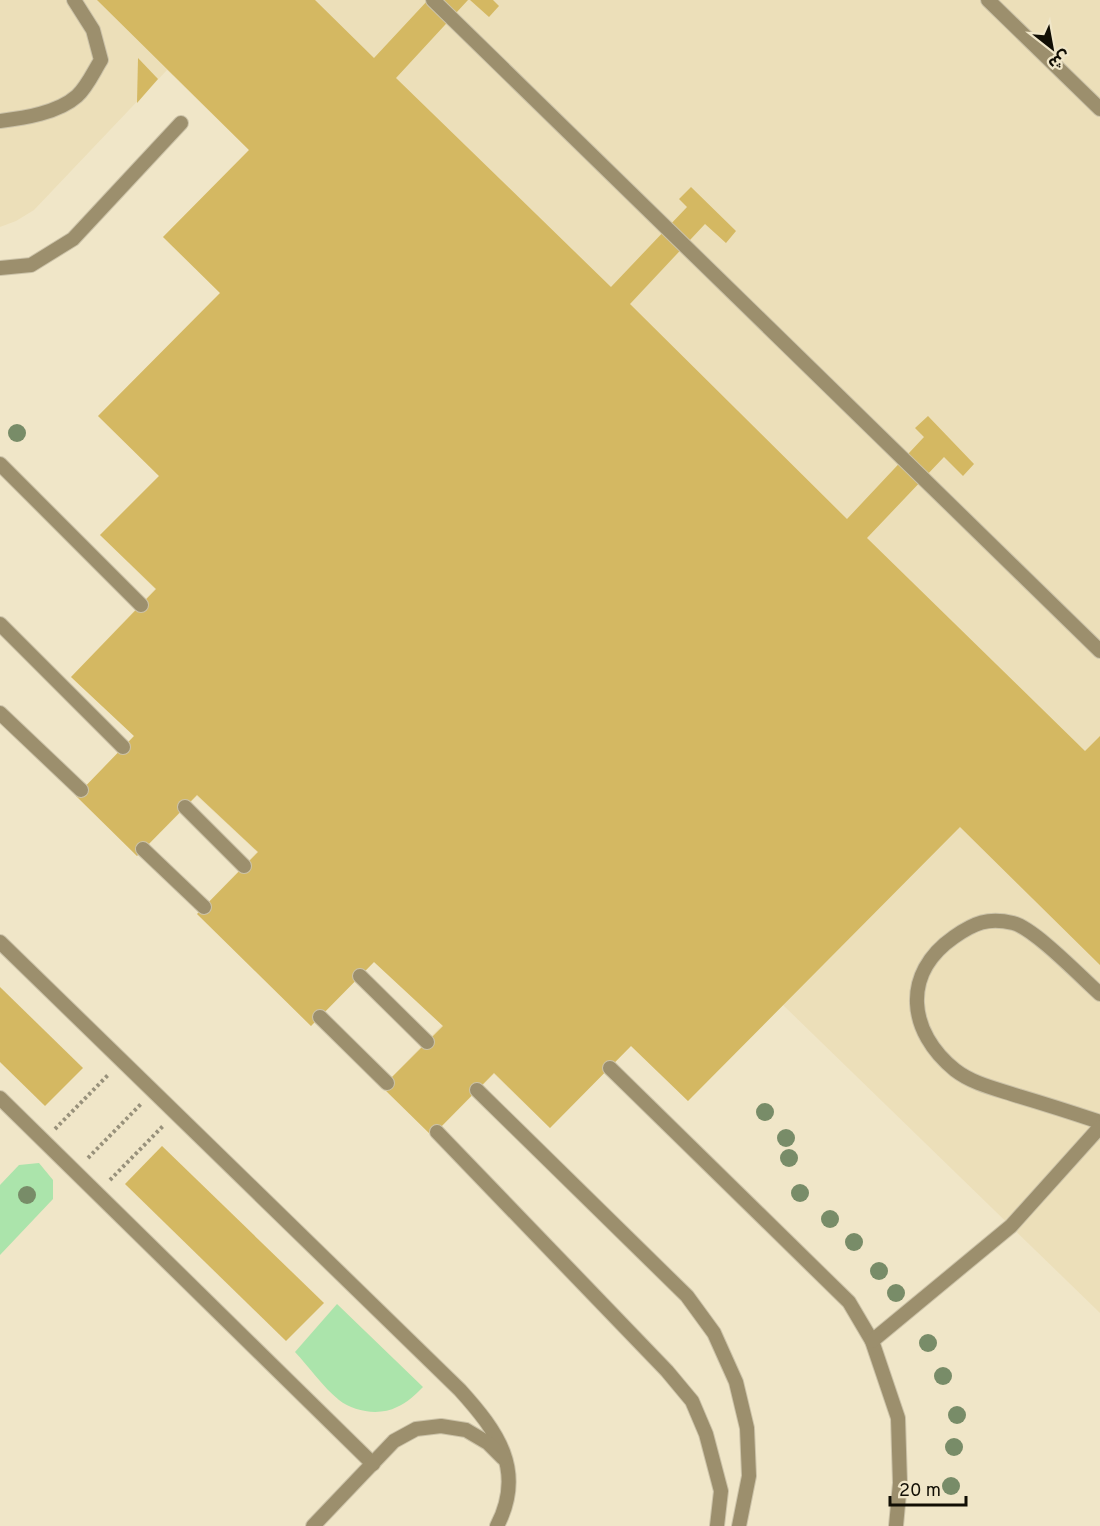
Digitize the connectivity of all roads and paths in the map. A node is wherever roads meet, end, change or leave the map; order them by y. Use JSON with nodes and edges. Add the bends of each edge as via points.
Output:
{"nodes":[{"id":1,"x":74,"y":0,"type":"edge"},
{"id":2,"x":433,"y":0,"type":"edge"},
{"id":3,"x":988,"y":0,"type":"edge"},
{"id":4,"x":1100,"y":109,"type":"edge"},
{"id":5,"x":0,"y":121,"type":"edge"},
{"id":6,"x":181,"y":123,"type":"dead end"},
{"id":7,"x":0,"y":268,"type":"edge"},
{"id":8,"x":0,"y":464,"type":"edge"},
{"id":9,"x":141,"y":605,"type":"dead end"},
{"id":10,"x":0,"y":624,"type":"edge"},
{"id":11,"x":1100,"y":651,"type":"edge"},
{"id":12,"x":0,"y":713,"type":"edge"},
{"id":13,"x":123,"y":747,"type":"dead end"},
{"id":14,"x":81,"y":790,"type":"dead end"},
{"id":15,"x":185,"y":807,"type":"dead end"},
{"id":16,"x":143,"y":849,"type":"dead end"},
{"id":17,"x":244,"y":866,"type":"dead end"},
{"id":18,"x":204,"y":907,"type":"dead end"},
{"id":19,"x":0,"y":942,"type":"edge"},
{"id":20,"x":360,"y":976,"type":"dead end"},
{"id":21,"x":1100,"y":994,"type":"edge"},
{"id":22,"x":320,"y":1017,"type":"dead end"},
{"id":23,"x":427,"y":1042,"type":"dead end"},
{"id":24,"x":122,"y":1060,"type":"junction"},
{"id":25,"x":610,"y":1068,"type":"dead end"},
{"id":26,"x":387,"y":1083,"type":"dead end"},
{"id":27,"x":477,"y":1090,"type":"dead end"},
{"id":28,"x":154,"y":1091,"type":"junction"},
{"id":29,"x":0,"y":1098,"type":"edge"},
{"id":30,"x":176,"y":1113,"type":"junction"},
{"id":31,"x":1100,"y":1122,"type":"edge"},
{"id":32,"x":1100,"y":1127,"type":"edge"},
{"id":33,"x":437,"y":1132,"type":"dead end"},
{"id":34,"x":44,"y":1141,"type":"junction"},
{"id":35,"x":74,"y":1171,"type":"junction"},
{"id":36,"x":97,"y":1194,"type":"junction"},
{"id":37,"x":872,"y":1341,"type":"junction"},
{"id":38,"x":507,"y":1462,"type":"junction"},
{"id":39,"x":373,"y":1464,"type":"junction"},
{"id":40,"x":313,"y":1526,"type":"edge"},
{"id":41,"x":497,"y":1526,"type":"edge"},
{"id":42,"x":717,"y":1526,"type":"edge"},
{"id":43,"x":739,"y":1526,"type":"edge"},
{"id":44,"x":896,"y":1526,"type":"edge"}],
"edges":[{"from":1,"to":5,"type":"lane","via":[[93,30],[100,60],[88,80],[77,96],[51,110]]},
{"from":2,"to":11,"type":"lane"},
{"from":3,"to":4,"type":"lane"},
{"from":6,"to":7,"type":"lane","via":[[73,239],[31,265]]},
{"from":8,"to":9,"type":"lane"},
{"from":10,"to":13,"type":"lane"},
{"from":12,"to":14,"type":"lane"},
{"from":15,"to":17,"type":"lane"},
{"from":16,"to":18,"type":"lane"},
{"from":19,"to":24,"type":"lane"},
{"from":20,"to":23,"type":"lane"},
{"from":21,"to":31,"type":"lane","via":[[1039,938],[1015,923],[990,919],[968,928],[930,958],[918,982],[916,1008],[923,1031],[937,1053],[957,1072],[979,1083]]},
{"from":22,"to":26,"type":"lane"},
{"from":24,"to":28,"type":"lane"},
{"from":24,"to":34,"type":"path"},
{"from":25,"to":37,"type":"lane","via":[[849,1302]]},
{"from":27,"to":43,"type":"lane","via":[[687,1296],[714,1333],[736,1382],[747,1428],[749,1476]]},
{"from":28,"to":30,"type":"lane"},
{"from":28,"to":35,"type":"path"},
{"from":29,"to":34,"type":"lane"},
{"from":30,"to":36,"type":"path"},
{"from":30,"to":38,"type":"lane","via":[[460,1390],[498,1436]]},
{"from":32,"to":37,"type":"lane","via":[[1011,1226]]},
{"from":33,"to":42,"type":"lane","via":[[692,1401],[706,1434],[721,1491]]},
{"from":34,"to":35,"type":"lane"},
{"from":35,"to":36,"type":"lane"},
{"from":36,"to":39,"type":"lane"},
{"from":37,"to":44,"type":"lane","via":[[898,1418],[900,1483]]},
{"from":38,"to":39,"type":"lane","via":[[488,1443],[466,1430],[441,1426],[416,1430],[394,1441]]},
{"from":38,"to":41,"type":"lane","via":[[507,1499]]},
{"from":39,"to":40,"type":"lane"}]}
